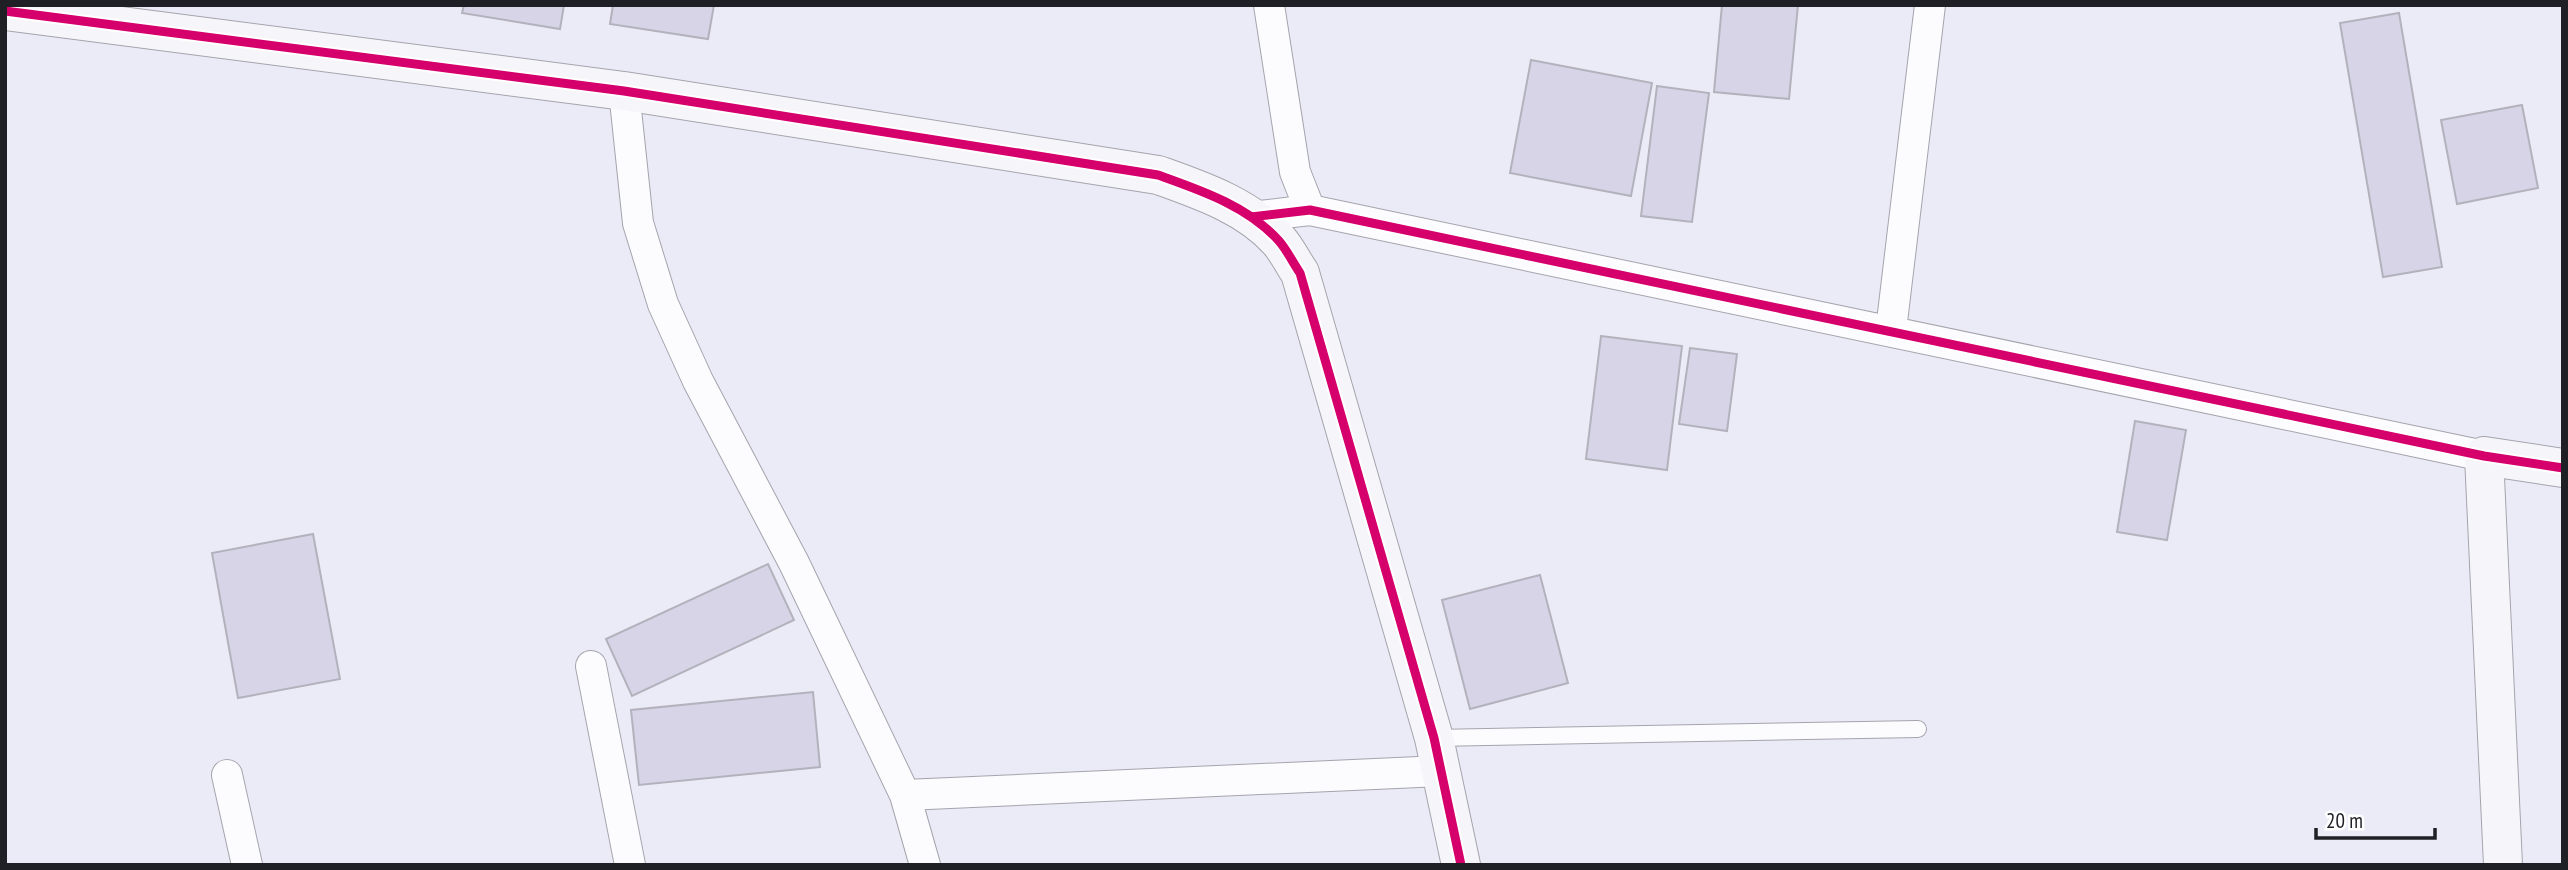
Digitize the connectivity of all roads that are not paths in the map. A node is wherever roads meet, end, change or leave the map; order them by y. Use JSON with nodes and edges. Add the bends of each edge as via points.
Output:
{"nodes":[{"id":1,"x":1269,"y":5,"type":"edge"},
{"id":2,"x":1930,"y":5,"type":"edge"},
{"id":3,"x":5,"y":11,"type":"edge"},
{"id":4,"x":624,"y":91,"type":"junction"},
{"id":5,"x":1310,"y":210,"type":"junction"},
{"id":6,"x":1251,"y":217,"type":"junction"},
{"id":7,"x":1891,"y":330,"type":"junction"},
{"id":8,"x":2484,"y":456,"type":"junction"},
{"id":9,"x":2563,"y":468,"type":"edge"},
{"id":10,"x":592,"y":666,"type":"dead end"},
{"id":11,"x":1918,"y":729,"type":"dead end"},
{"id":12,"x":1437,"y":754,"type":"junction"},
{"id":13,"x":227,"y":775,"type":"dead end"},
{"id":14,"x":905,"y":795,"type":"junction"},
{"id":15,"x":247,"y":865,"type":"edge"},
{"id":16,"x":629,"y":865,"type":"edge"},
{"id":17,"x":925,"y":865,"type":"edge"},
{"id":18,"x":1461,"y":865,"type":"edge"},
{"id":19,"x":2503,"y":865,"type":"edge"}],
"edges":[{"from":1,"to":5,"type":"street","via":[[1295,172]]},
{"from":2,"to":7,"type":"street"},
{"from":3,"to":4,"type":"street"},
{"from":4,"to":6,"type":"street","via":[[1158,175],[1206,192]]},
{"from":4,"to":14,"type":"street","via":[[638,223],[663,303]]},
{"from":5,"to":6,"type":"street"},
{"from":5,"to":7,"type":"street"},
{"from":6,"to":12,"type":"street","via":[[1279,241],[1300,273]]},
{"from":7,"to":8,"type":"street"},
{"from":8,"to":9,"type":"street"},
{"from":8,"to":19,"type":"street"},
{"from":10,"to":16,"type":"street"},
{"from":11,"to":12,"type":"lane"},
{"from":12,"to":14,"type":"street"},
{"from":12,"to":18,"type":"street"},
{"from":13,"to":15,"type":"street"},
{"from":14,"to":17,"type":"street"}]}
